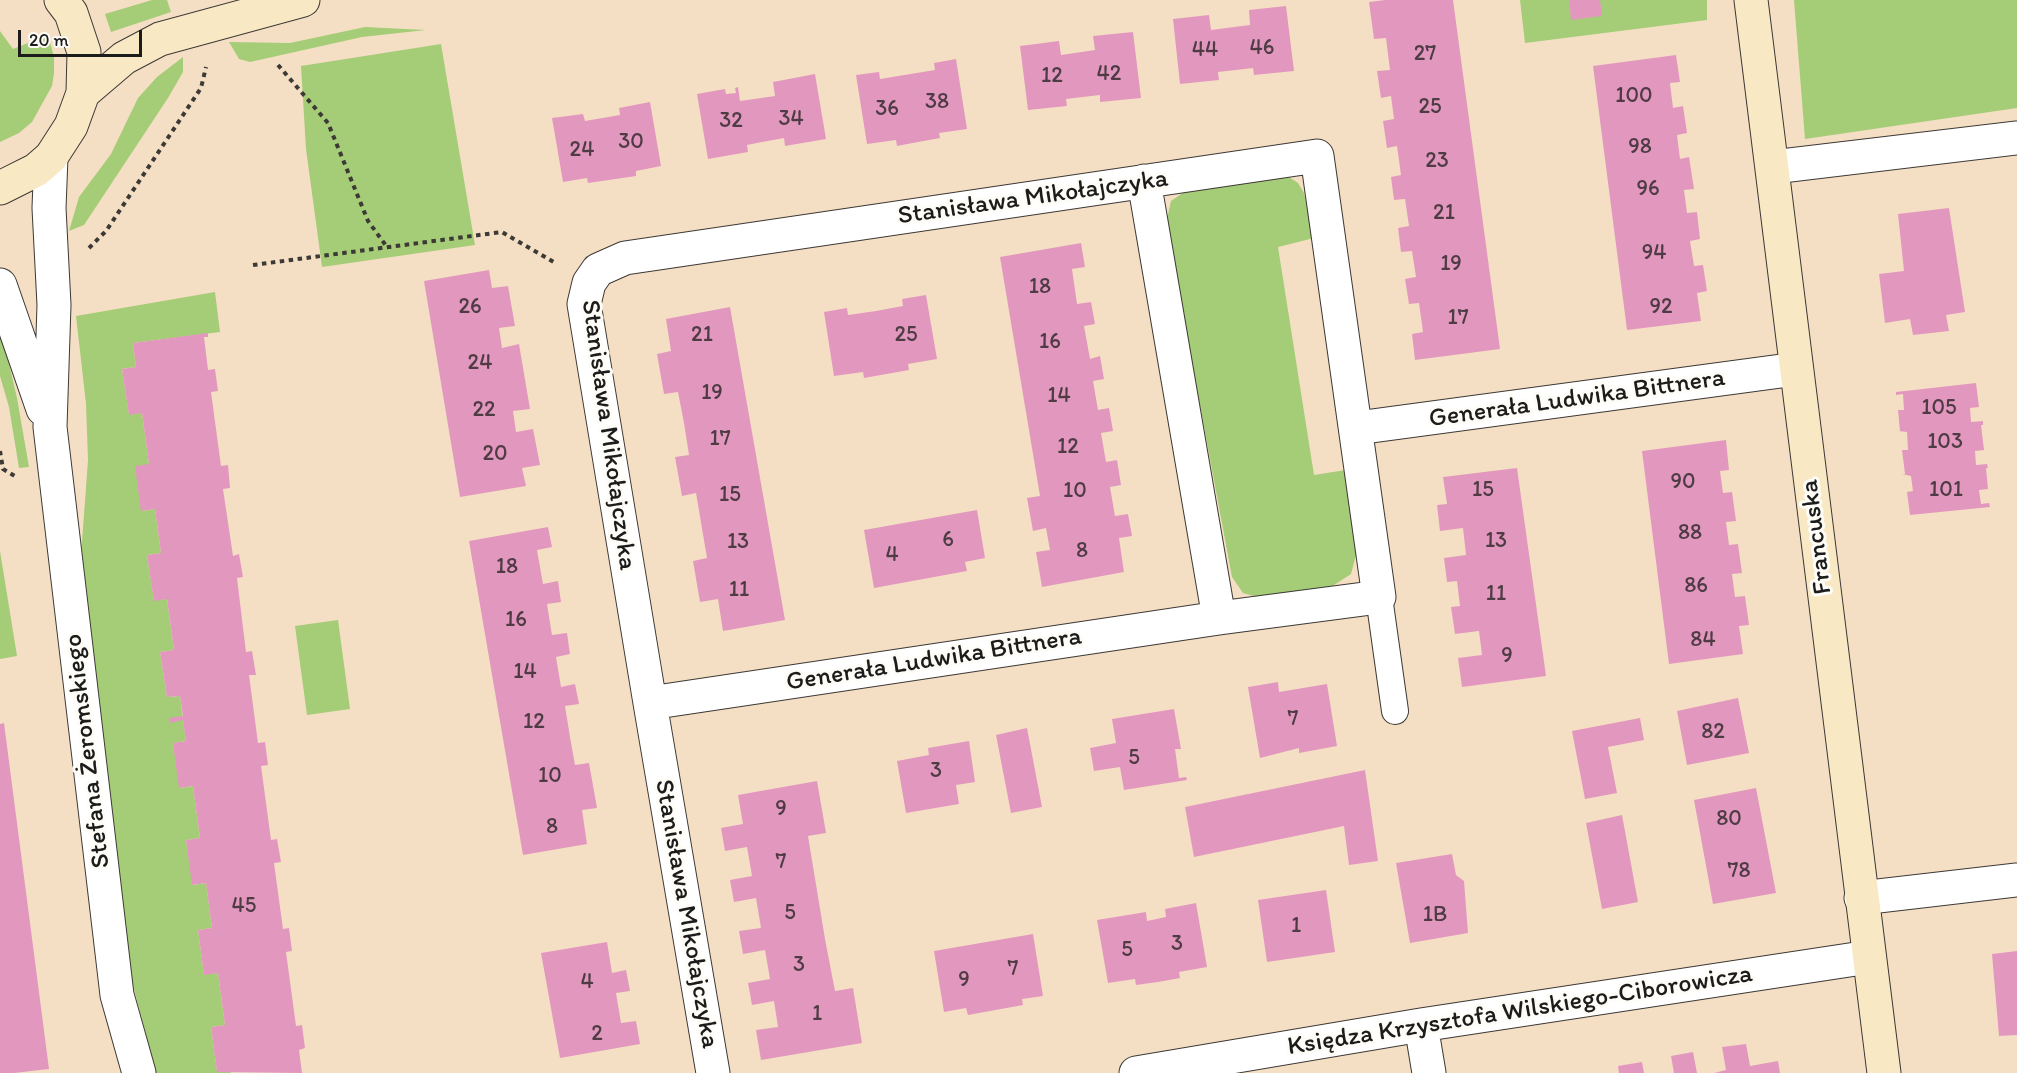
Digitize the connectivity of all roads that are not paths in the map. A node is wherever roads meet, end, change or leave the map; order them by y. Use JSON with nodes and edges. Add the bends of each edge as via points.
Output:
{"nodes":[{"id":1,"x":61,"y":0,"type":"edge"},
{"id":2,"x":303,"y":0,"type":"edge"},
{"id":3,"x":1751,"y":0,"type":"edge"},
{"id":4,"x":83,"y":93,"type":"junction"},
{"id":5,"x":2017,"y":138,"type":"edge"},
{"id":6,"x":51,"y":157,"type":"junction"},
{"id":7,"x":1773,"y":167,"type":"junction"},
{"id":8,"x":1144,"y":181,"type":"junction"},
{"id":9,"x":0,"y":188,"type":"edge"},
{"id":10,"x":0,"y":285,"type":"edge"},
{"id":11,"x":1796,"y":369,"type":"junction"},
{"id":12,"x":50,"y":427,"type":"junction"},
{"id":13,"x":1357,"y":428,"type":"junction"},
{"id":14,"x":1380,"y":597,"type":"junction"},
{"id":15,"x":1219,"y":618,"type":"junction"},
{"id":16,"x":650,"y":703,"type":"junction"},
{"id":17,"x":1395,"y":711,"type":"dead end"},
{"id":18,"x":2017,"y":880,"type":"edge"},
{"id":19,"x":1861,"y":898,"type":"junction"},
{"id":20,"x":1869,"y":957,"type":"junction"},
{"id":21,"x":1421,"y":1025,"type":"junction"},
{"id":22,"x":140,"y":1073,"type":"edge"},
{"id":23,"x":713,"y":1073,"type":"edge"},
{"id":24,"x":1136,"y":1073,"type":"edge"},
{"id":25,"x":1429,"y":1073,"type":"edge"},
{"id":26,"x":1884,"y":1073,"type":"edge"}],
"edges":[{"from":1,"to":4,"type":"street","via":[[84,52]]},
{"from":2,"to":4,"type":"street","via":[[159,39],[124,58]]},
{"from":3,"to":7,"type":"street","name":"Francuska"},
{"from":4,"to":6,"type":"street","via":[[70,126]]},
{"from":5,"to":7,"type":"street"},
{"from":6,"to":9,"type":"street","via":[[36,170]]},
{"from":6,"to":12,"type":"street","name":"Stefana Żeromskiego","via":[[49,208],[54,305]]},
{"from":7,"to":11,"type":"street","name":"Francuska"},
{"from":8,"to":13,"type":"street","name":"Stanisława Mikołajczyka","via":[[1317,156]]},
{"from":8,"to":15,"type":"street"},
{"from":8,"to":16,"type":"street","name":"Stanisława Mikołajczyka","via":[[625,258],[598,270],[589,283],[584,304]]},
{"from":10,"to":12,"type":"street","name":"Stefana Żeromskiego"},
{"from":11,"to":13,"type":"street","name":"Generała Ludwika Bittnera"},
{"from":11,"to":19,"type":"street","name":"Francuska"},
{"from":12,"to":22,"type":"street","name":"Stefana Żeromskiego","via":[[117,995]]},
{"from":13,"to":14,"type":"street"},
{"from":14,"to":15,"type":"street","name":"Generała Ludwika Bittnera"},
{"from":14,"to":17,"type":"lane"},
{"from":15,"to":16,"type":"street","name":"Generała Ludwika Bittnera"},
{"from":16,"to":23,"type":"street","name":"Stanisława Mikołajczyka"},
{"from":18,"to":19,"type":"street"},
{"from":19,"to":20,"type":"street","name":"Francuska"},
{"from":20,"to":21,"type":"street","name":"Księdza Krzysztofa Wilskiego-Ciborowicza"},
{"from":20,"to":26,"type":"street","name":"Francuska"},
{"from":21,"to":24,"type":"street","name":"Księdza Krzysztofa Wilskiego-Ciborowicza"},
{"from":21,"to":25,"type":"street"}]}
